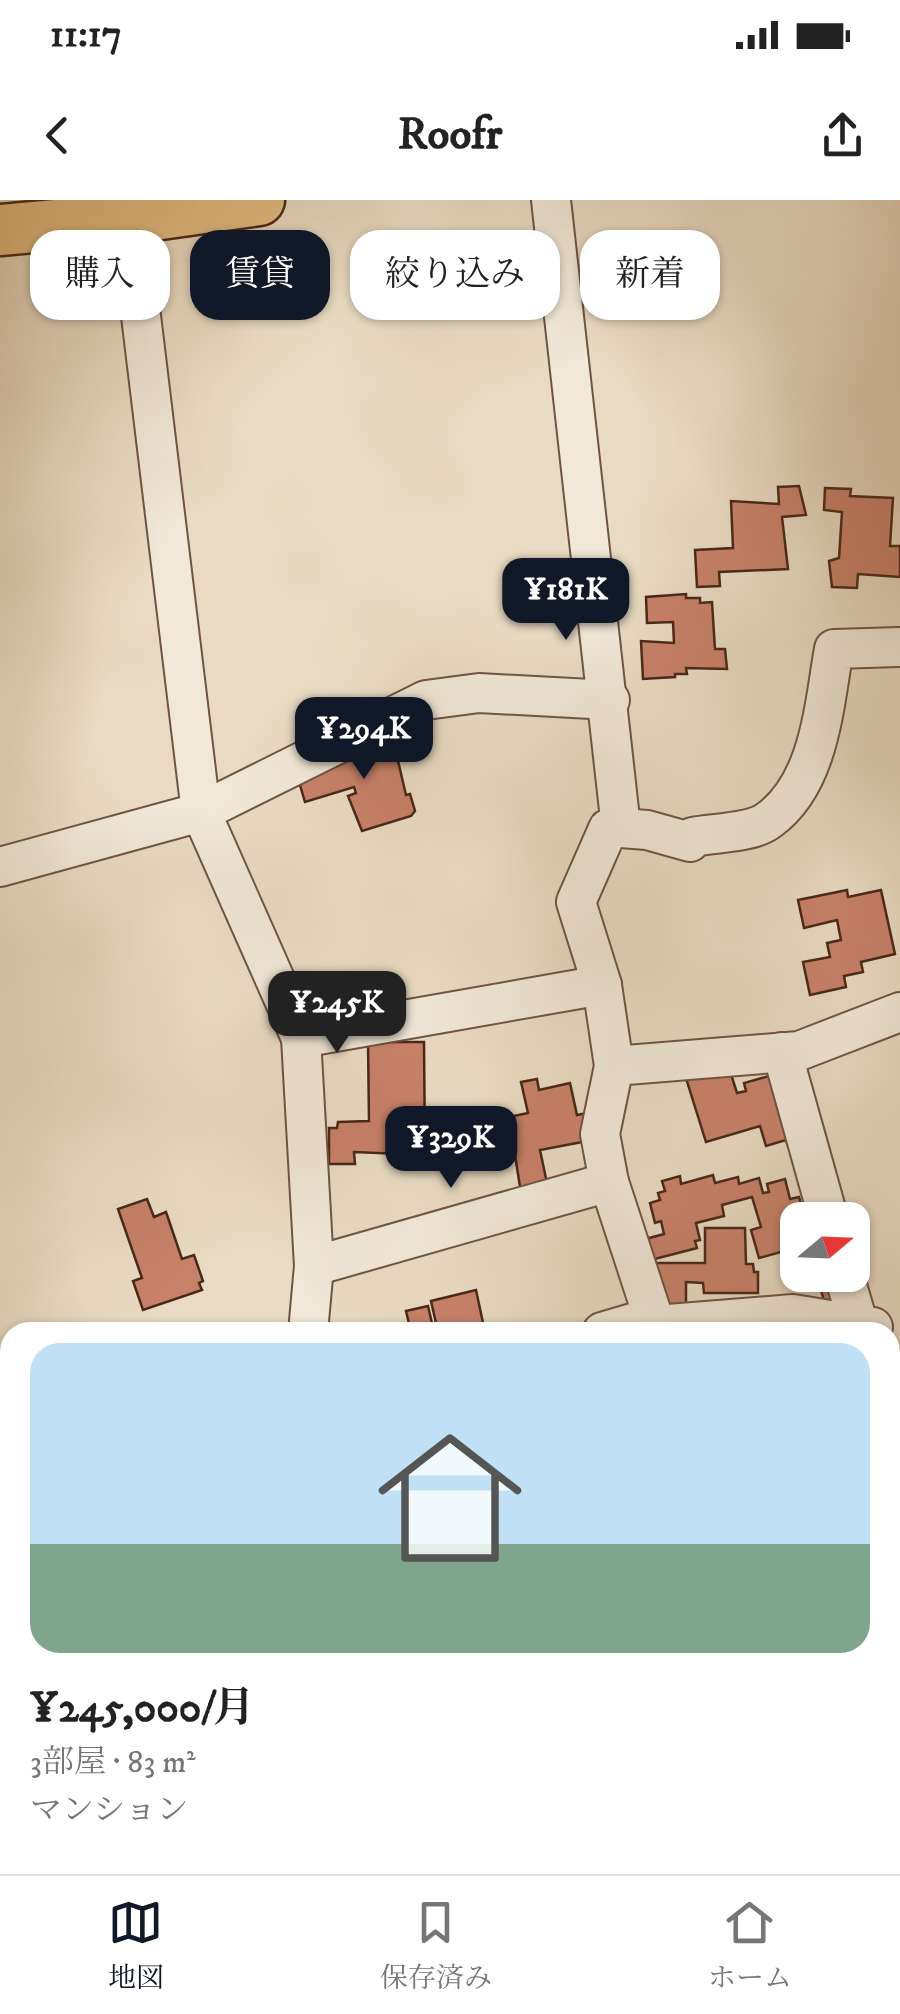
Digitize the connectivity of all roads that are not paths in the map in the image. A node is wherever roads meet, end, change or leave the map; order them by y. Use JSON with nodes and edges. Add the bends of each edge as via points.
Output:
{"nodes":[{"id":1,"x":259,"y":200,"type":"edge"},
{"id":2,"x":551,"y":200,"type":"edge"},
{"id":3,"x":130,"y":209,"type":"edge"},
{"id":4,"x":0,"y":230,"type":"edge"},
{"id":5,"x":900,"y":647,"type":"edge"},
{"id":6,"x":610,"y":700,"type":"junction"},
{"id":7,"x":201,"y":812,"type":"junction"},
{"id":8,"x":621,"y":828,"type":"junction"},
{"id":9,"x":0,"y":867,"type":"edge"},
{"id":10,"x":602,"y":985,"type":"junction"},
{"id":11,"x":900,"y":1012,"type":"edge"},
{"id":12,"x":301,"y":1038,"type":"junction"},
{"id":13,"x":782,"y":1052,"type":"junction"},
{"id":14,"x":614,"y":1066,"type":"junction"},
{"id":15,"x":609,"y":1182,"type":"junction"},
{"id":16,"x":824,"y":1202,"type":"edge"},
{"id":17,"x":314,"y":1266,"type":"junction"},
{"id":18,"x":855,"y":1292,"type":"edge"},
{"id":19,"x":309,"y":1322,"type":"edge"},
{"id":20,"x":655,"y":1322,"type":"edge"},
{"id":21,"x":694,"y":1322,"type":"edge"},
{"id":22,"x":854,"y":1322,"type":"edge"},
{"id":23,"x":874,"y":1322,"type":"edge"}],
"edges":[{"from":1,"to":3,"type":"main road"},
{"from":2,"to":6,"type":"street"},
{"from":3,"to":4,"type":"main road"},
{"from":3,"to":7,"type":"street"},
{"from":5,"to":8,"type":"street","via":[[834,649],[817,742],[797,791],[767,823],[690,842]]},
{"from":6,"to":7,"type":"street","via":[[479,693],[426,700]]},
{"from":6,"to":8,"type":"street"},
{"from":7,"to":9,"type":"street"},
{"from":7,"to":12,"type":"street"},
{"from":8,"to":10,"type":"street","via":[[608,829],[576,902]]},
{"from":10,"to":12,"type":"street"},
{"from":10,"to":14,"type":"street"},
{"from":11,"to":13,"type":"street"},
{"from":12,"to":17,"type":"street"},
{"from":13,"to":14,"type":"street"},
{"from":13,"to":16,"type":"street"},
{"from":14,"to":15,"type":"street","via":[[600,1134]]},
{"from":15,"to":17,"type":"street"},
{"from":15,"to":20,"type":"street"},
{"from":17,"to":19,"type":"street"},
{"from":18,"to":23,"type":"street"},
{"from":21,"to":22,"type":"street","via":[[794,1314]]}]}
